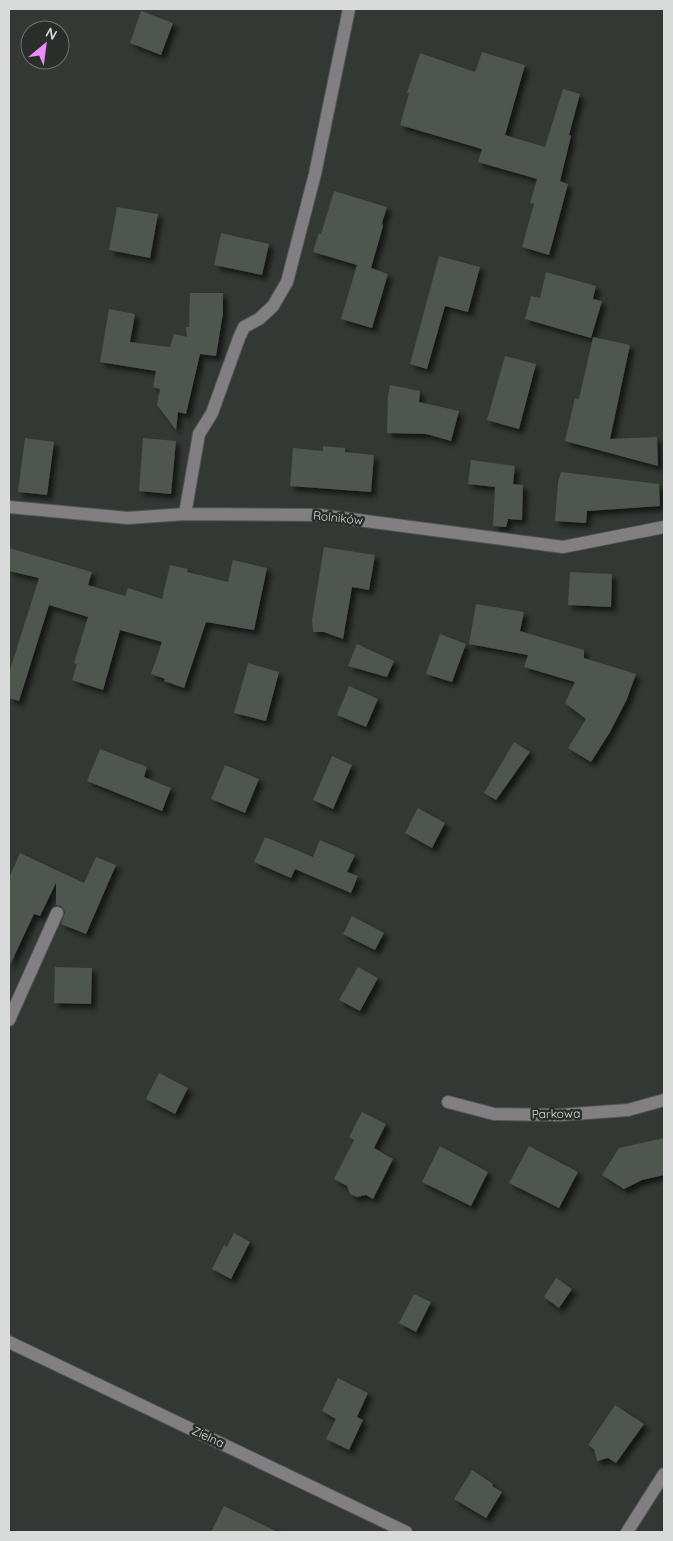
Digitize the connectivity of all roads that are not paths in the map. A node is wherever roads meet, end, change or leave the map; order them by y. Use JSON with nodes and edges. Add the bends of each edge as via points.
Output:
{"nodes":[{"id":1,"x":349,"y":9,"type":"edge"},
{"id":2,"x":9,"y":507,"type":"edge"},
{"id":3,"x":185,"y":514,"type":"junction"},
{"id":4,"x":664,"y":527,"type":"edge"},
{"id":5,"x":57,"y":913,"type":"dead end"},
{"id":6,"x":9,"y":1020,"type":"edge"},
{"id":7,"x":664,"y":1100,"type":"edge"},
{"id":8,"x":448,"y":1102,"type":"dead end"},
{"id":9,"x":9,"y":1342,"type":"edge"},
{"id":10,"x":664,"y":1474,"type":"edge"},
{"id":11,"x":406,"y":1532,"type":"edge"},
{"id":12,"x":627,"y":1532,"type":"edge"}],
"edges":[{"from":1,"to":3,"type":"street","via":[[315,174],[287,282],[273,306],[244,327],[239,338],[212,412],[198,434]]},
{"from":2,"to":3,"type":"street","name":"Rolników","via":[[128,518]]},
{"from":3,"to":4,"type":"street","name":"Rolników","via":[[320,515],[563,546]]},
{"from":5,"to":6,"type":"street"},
{"from":7,"to":8,"type":"street","name":"Parkowa","via":[[628,1110],[560,1115],[494,1114]]},
{"from":9,"to":11,"type":"street","name":"Zielna"},
{"from":10,"to":12,"type":"street"}]}
